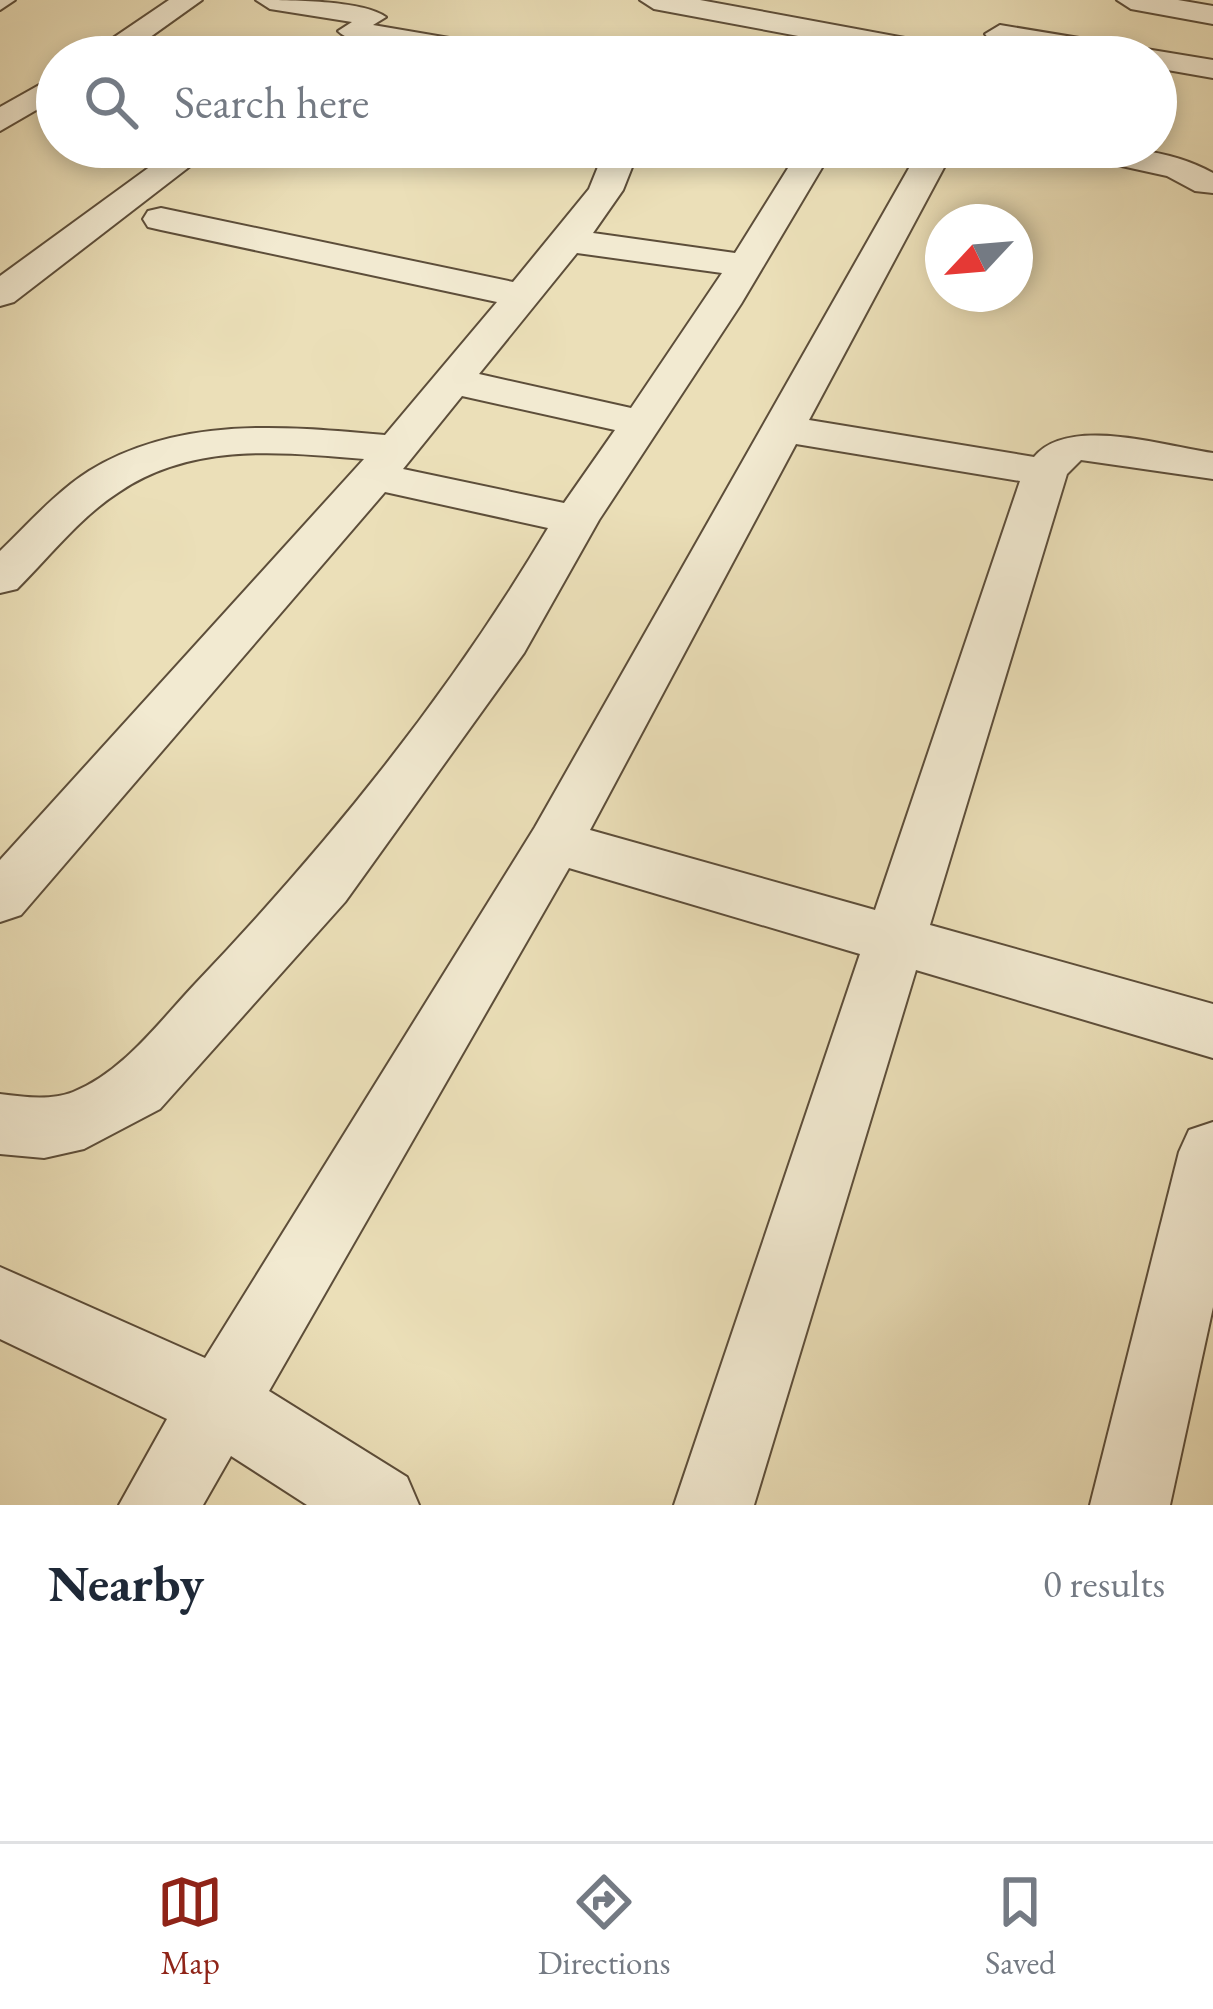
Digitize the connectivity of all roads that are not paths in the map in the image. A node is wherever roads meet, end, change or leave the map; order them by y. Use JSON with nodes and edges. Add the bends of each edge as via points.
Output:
{"nodes":[{"id":1,"x":188,"y":0,"type":"edge"},
{"id":2,"x":270,"y":0,"type":"edge"},
{"id":3,"x":654,"y":0,"type":"edge"},
{"id":4,"x":1131,"y":0,"type":"edge"},
{"id":5,"x":1017,"y":3,"type":"dead end"},
{"id":6,"x":1213,"y":15,"type":"edge"},
{"id":7,"x":364,"y":23,"type":"edge"},
{"id":8,"x":132,"y":36,"type":"edge"},
{"id":9,"x":419,"y":36,"type":"edge"},
{"id":10,"x":846,"y":36,"type":"edge"},
{"id":11,"x":999,"y":36,"type":"edge"},
{"id":12,"x":1177,"y":63,"type":"edge"},
{"id":13,"x":1213,"y":69,"type":"edge"},
{"id":14,"x":36,"y":97,"type":"edge"},
{"id":15,"x":5,"y":116,"type":"edge"},
{"id":16,"x":169,"y":168,"type":"edge"},
{"id":17,"x":614,"y":168,"type":"edge"},
{"id":18,"x":804,"y":168,"type":"edge"},
{"id":19,"x":926,"y":168,"type":"edge"},
{"id":20,"x":1177,"y":168,"type":"edge"},
{"id":21,"x":1207,"y":184,"type":"dead end"},
{"id":22,"x":160,"y":219,"type":"dead end"},
{"id":23,"x":568,"y":241,"type":"junction"},
{"id":24,"x":744,"y":265,"type":"junction"},
{"id":25,"x":0,"y":294,"type":"edge"},
{"id":26,"x":524,"y":296,"type":"junction"},
{"id":27,"x":453,"y":381,"type":"junction"},
{"id":28,"x":642,"y":423,"type":"junction"},
{"id":29,"x":783,"y":429,"type":"junction"},
{"id":30,"x":384,"y":463,"type":"junction"},
{"id":31,"x":1213,"y":466,"type":"edge"},
{"id":32,"x":1045,"y":472,"type":"junction"},
{"id":33,"x":576,"y":520,"type":"junction"},
{"id":34,"x":0,"y":578,"type":"edge"},
{"id":35,"x":555,"y":842,"type":"junction"},
{"id":36,"x":0,"y":899,"type":"edge"},
{"id":37,"x":896,"y":937,"type":"junction"},
{"id":38,"x":1213,"y":1031,"type":"edge"},
{"id":39,"x":0,"y":1124,"type":"edge"},
{"id":40,"x":1213,"y":1152,"type":"edge"},
{"id":41,"x":0,"y":1302,"type":"edge"},
{"id":42,"x":217,"y":1403,"type":"junction"},
{"id":43,"x":159,"y":1505,"type":"edge"},
{"id":44,"x":379,"y":1505,"type":"edge"},
{"id":45,"x":715,"y":1505,"type":"edge"},
{"id":46,"x":1130,"y":1505,"type":"edge"}],
"edges":[{"from":1,"to":8,"type":"street"},
{"from":2,"to":7,"type":"street"},
{"from":3,"to":10,"type":"street"},
{"from":4,"to":6,"type":"street"},
{"from":5,"to":11,"type":"street"},
{"from":7,"to":9,"type":"street"},
{"from":12,"to":13,"type":"street"},
{"from":14,"to":15,"type":"street"},
{"from":16,"to":25,"type":"street"},
{"from":17,"to":23,"type":"street"},
{"from":18,"to":24,"type":"street"},
{"from":19,"to":29,"type":"street"},
{"from":20,"to":21,"type":"street"},
{"from":22,"to":26,"type":"street"},
{"from":23,"to":24,"type":"street"},
{"from":23,"to":26,"type":"street"},
{"from":24,"to":28,"type":"street"},
{"from":26,"to":27,"type":"street"},
{"from":27,"to":28,"type":"street"},
{"from":27,"to":30,"type":"street"},
{"from":28,"to":33,"type":"street"},
{"from":29,"to":32,"type":"street"},
{"from":29,"to":35,"type":"street"},
{"from":30,"to":33,"type":"street"},
{"from":30,"to":34,"type":"street","via":[[246,438],[182,448],[100,484]]},
{"from":30,"to":36,"type":"street"},
{"from":31,"to":32,"type":"street","via":[[1078,446]]},
{"from":32,"to":37,"type":"street"},
{"from":33,"to":39,"type":"street","via":[[506,640],[396,794],[222,1001],[136,1089],[84,1120],[44,1128]]},
{"from":35,"to":37,"type":"street"},
{"from":35,"to":42,"type":"street"},
{"from":37,"to":38,"type":"street"},
{"from":37,"to":45,"type":"street"},
{"from":40,"to":46,"type":"street"},
{"from":41,"to":42,"type":"street"},
{"from":42,"to":43,"type":"street"},
{"from":42,"to":44,"type":"street"}]}
